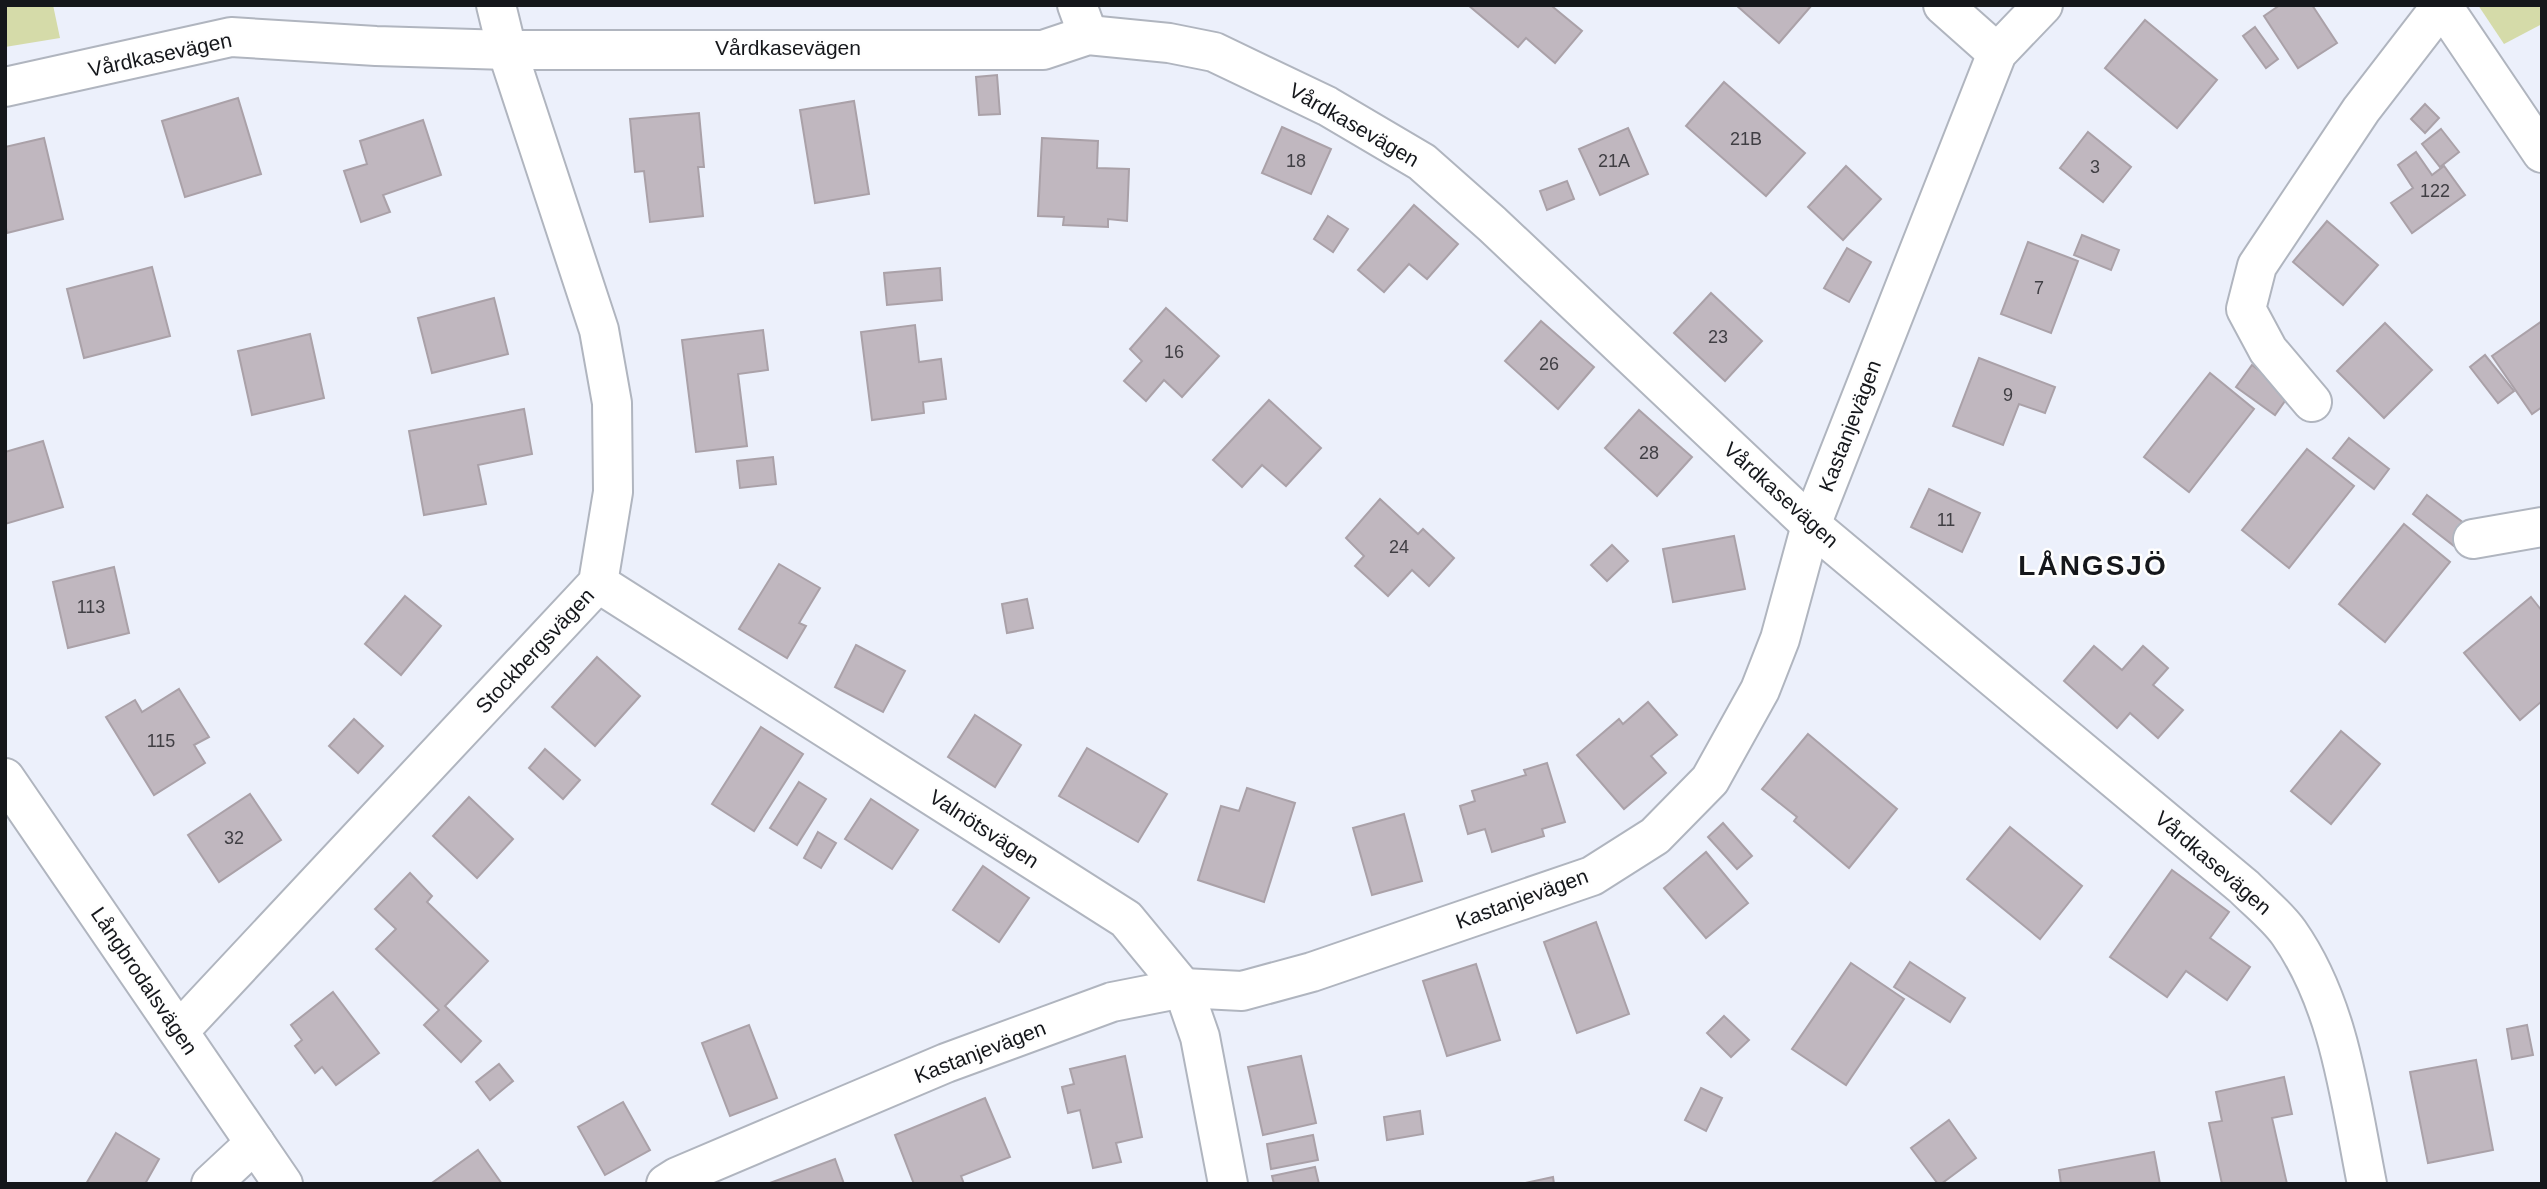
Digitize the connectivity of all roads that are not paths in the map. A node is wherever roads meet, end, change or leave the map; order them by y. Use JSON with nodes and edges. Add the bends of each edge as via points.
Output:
{"nodes":[{"id":1,"x":496,"y":5,"type":"edge"},
{"id":2,"x":1943,"y":5,"type":"edge"},
{"id":3,"x":2043,"y":5,"type":"edge"},
{"id":4,"x":2442,"y":5,"type":"edge"},
{"id":5,"x":1082,"y":20,"type":"edge"},
{"id":6,"x":507,"y":50,"type":"junction"},
{"id":7,"x":1997,"y":53,"type":"junction"},
{"id":8,"x":5,"y":87,"type":"edge"},
{"id":9,"x":2542,"y":153,"type":"edge"},
{"id":10,"x":2312,"y":402,"type":"dead end"},
{"id":11,"x":1811,"y":525,"type":"junction"},
{"id":12,"x":2542,"y":527,"type":"edge"},
{"id":13,"x":2473,"y":539,"type":"dead end"},
{"id":14,"x":598,"y":583,"type":"junction"},
{"id":15,"x":5,"y":778,"type":"edge"},
{"id":16,"x":1183,"y":988,"type":"junction"},
{"id":17,"x":178,"y":1031,"type":"junction"},
{"id":18,"x":255,"y":1143,"type":"junction"},
{"id":19,"x":211,"y":1184,"type":"edge"},
{"id":20,"x":284,"y":1184,"type":"edge"},
{"id":21,"x":666,"y":1184,"type":"edge"},
{"id":22,"x":1228,"y":1184,"type":"edge"},
{"id":23,"x":2367,"y":1184,"type":"edge"}],
"edges":[{"from":1,"to":6,"type":"street","name":"Stockbergsvägen"},
{"from":2,"to":7,"type":"street"},
{"from":3,"to":7,"type":"street","name":"Kastanjevägen"},
{"from":4,"to":9,"type":"street"},
{"from":4,"to":10,"type":"street","via":[[2361,110],[2257,266],[2246,309],[2268,350]]},
{"from":5,"to":6,"type":"street","name":"Vårdkasevägen","via":[[1043,50]]},
{"from":5,"to":11,"type":"street","name":"Vårdkasevägen","via":[[1214,52],[1327,106],[1422,162]]},
{"from":6,"to":8,"type":"street","name":"Vårdkasevägen","via":[[230,37]]},
{"from":6,"to":14,"type":"street","name":"Stockbergsvägen","via":[[604,354],[612,403],[612,492]]},
{"from":7,"to":11,"type":"street","name":"Kastanjevägen"},
{"from":11,"to":16,"type":"street","name":"Kastanjevägen","via":[[1780,639],[1760,690],[1710,780],[1655,836],[1592,876],[1312,972],[1242,991]]},
{"from":11,"to":23,"type":"street","name":"Vårdkasevägen","via":[[2244,887],[2288,931],[2313,971],[2337,1038]]},
{"from":12,"to":13,"type":"street"},
{"from":14,"to":16,"type":"street","name":"Valnötsvägen","via":[[1126,919]]},
{"from":14,"to":17,"type":"street","name":"Stockbergsvägen"},
{"from":15,"to":17,"type":"street","name":"Långbrodalsvägen"},
{"from":16,"to":21,"type":"street","name":"Kastanjevägen","via":[[1112,1002],[946,1063]]},
{"from":16,"to":22,"type":"street","name":"Valnötsvägen","via":[[1200,1037]]},
{"from":17,"to":18,"type":"street","name":"Långbrodalsvägen"},
{"from":18,"to":19,"type":"street"},
{"from":18,"to":20,"type":"street","name":"Långbrodalsvägen"}]}
